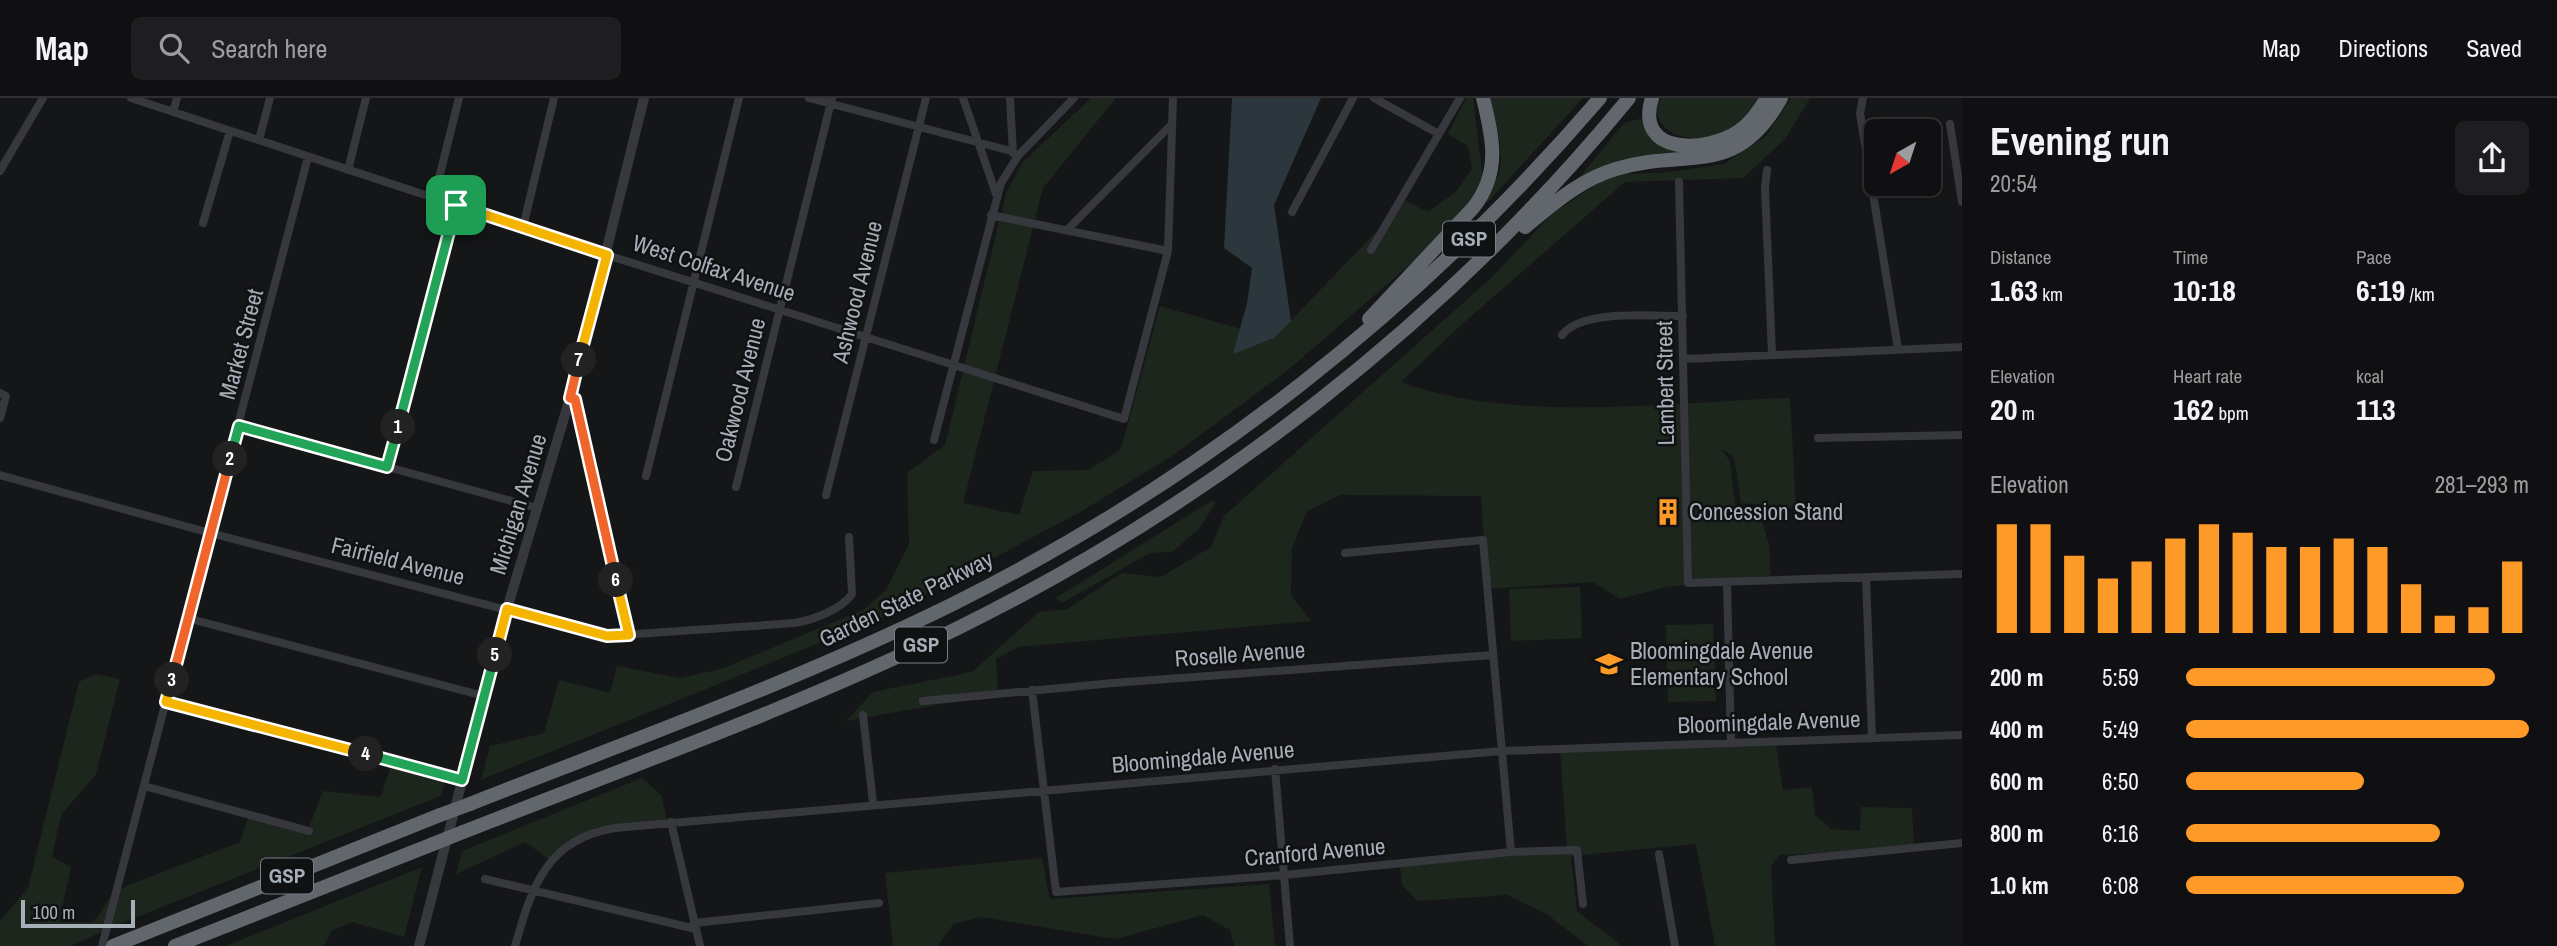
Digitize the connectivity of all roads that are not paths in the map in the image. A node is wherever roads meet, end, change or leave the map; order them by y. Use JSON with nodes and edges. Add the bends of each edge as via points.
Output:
{"nodes":[{"id":1,"x":43,"y":98,"type":"edge"},
{"id":2,"x":131,"y":98,"type":"edge"},
{"id":3,"x":177,"y":98,"type":"edge"},
{"id":4,"x":270,"y":98,"type":"edge"},
{"id":5,"x":366,"y":98,"type":"edge"},
{"id":6,"x":459,"y":98,"type":"edge"},
{"id":7,"x":554,"y":98,"type":"edge"},
{"id":8,"x":644,"y":98,"type":"edge"},
{"id":9,"x":739,"y":98,"type":"edge"},
{"id":10,"x":808,"y":98,"type":"edge"},
{"id":11,"x":926,"y":98,"type":"edge"},
{"id":12,"x":963,"y":98,"type":"edge"},
{"id":13,"x":1010,"y":98,"type":"edge"},
{"id":14,"x":1074,"y":98,"type":"edge"},
{"id":15,"x":1172,"y":98,"type":"edge"},
{"id":16,"x":1353,"y":98,"type":"edge"},
{"id":17,"x":1374,"y":98,"type":"edge"},
{"id":18,"x":1460,"y":98,"type":"edge"},
{"id":19,"x":1483,"y":98,"type":"edge"},
{"id":20,"x":1600,"y":98,"type":"edge"},
{"id":21,"x":1629,"y":98,"type":"edge"},
{"id":22,"x":1652,"y":98,"type":"edge"},
{"id":23,"x":1767,"y":98,"type":"edge"},
{"id":24,"x":1781,"y":98,"type":"edge"},
{"id":25,"x":1863,"y":98,"type":"edge"},
{"id":26,"x":831,"y":101,"type":"edge"},
{"id":27,"x":173,"y":112,"type":"junction"},
{"id":28,"x":1172,"y":124,"type":"junction"},
{"id":29,"x":1950,"y":124,"type":"dead end"},
{"id":30,"x":918,"y":126,"type":"junction"},
{"id":31,"x":230,"y":131,"type":"junction"},
{"id":32,"x":1438,"y":134,"type":"junction"},
{"id":33,"x":259,"y":140,"type":"junction"},
{"id":34,"x":977,"y":141,"type":"junction"},
{"id":35,"x":1015,"y":154,"type":"junction"},
{"id":36,"x":309,"y":157,"type":"junction"},
{"id":37,"x":348,"y":170,"type":"junction"},
{"id":38,"x":1768,"y":170,"type":"dead end"},
{"id":39,"x":0,"y":171,"type":"edge"},
{"id":40,"x":1679,"y":183,"type":"dead end"},
{"id":41,"x":996,"y":194,"type":"junction"},
{"id":42,"x":433,"y":198,"type":"junction"},
{"id":43,"x":1962,"y":202,"type":"edge"},
{"id":44,"x":456,"y":205,"type":"junction"},
{"id":45,"x":1292,"y":212,"type":"dead end"},
{"id":46,"x":991,"y":215,"type":"junction"},
{"id":47,"x":203,"y":223,"type":"dead end"},
{"id":48,"x":523,"y":227,"type":"junction"},
{"id":49,"x":1067,"y":230,"type":"junction"},
{"id":50,"x":1371,"y":250,"type":"dead end"},
{"id":51,"x":1168,"y":251,"type":"junction"},
{"id":52,"x":607,"y":255,"type":"junction"},
{"id":53,"x":1466,"y":274,"type":"junction"},
{"id":54,"x":694,"y":282,"type":"junction"},
{"id":55,"x":779,"y":309,"type":"junction"},
{"id":56,"x":1683,"y":316,"type":"junction"},
{"id":57,"x":1562,"y":335,"type":"dead end"},
{"id":58,"x":866,"y":337,"type":"junction"},
{"id":59,"x":1962,"y":347,"type":"edge"},
{"id":60,"x":1898,"y":349,"type":"junction"},
{"id":61,"x":1772,"y":354,"type":"junction"},
{"id":62,"x":1684,"y":359,"type":"junction"},
{"id":63,"x":953,"y":364,"type":"junction"},
{"id":64,"x":1325,"y":366,"type":"junction"},
{"id":65,"x":3,"y":394,"type":"edge"},
{"id":66,"x":570,"y":398,"type":"junction"},
{"id":67,"x":0,"y":418,"type":"edge"},
{"id":68,"x":239,"y":426,"type":"junction"},
{"id":69,"x":1962,"y":435,"type":"edge"},
{"id":70,"x":1818,"y":438,"type":"dead end"},
{"id":71,"x":934,"y":440,"type":"dead end"},
{"id":72,"x":387,"y":467,"type":"junction"},
{"id":73,"x":0,"y":475,"type":"edge"},
{"id":74,"x":646,"y":475,"type":"dead end"},
{"id":75,"x":736,"y":487,"type":"dead end"},
{"id":76,"x":826,"y":495,"type":"dead end"},
{"id":77,"x":537,"y":508,"type":"junction"},
{"id":78,"x":210,"y":533,"type":"junction"},
{"id":79,"x":849,"y":537,"type":"dead end"},
{"id":80,"x":1345,"y":553,"type":"dead end"},
{"id":81,"x":1962,"y":574,"type":"edge"},
{"id":82,"x":1866,"y":578,"type":"junction"},
{"id":83,"x":1727,"y":583,"type":"junction"},
{"id":84,"x":507,"y":609,"type":"junction"},
{"id":85,"x":187,"y":618,"type":"junction"},
{"id":86,"x":629,"y":635,"type":"junction"},
{"id":87,"x":1493,"y":654,"type":"junction"},
{"id":88,"x":1032,"y":690,"type":"junction"},
{"id":89,"x":484,"y":696,"type":"junction"},
{"id":90,"x":923,"y":701,"type":"dead end"},
{"id":91,"x":166,"y":702,"type":"junction"},
{"id":92,"x":863,"y":715,"type":"dead end"},
{"id":93,"x":1962,"y":735,"type":"edge"},
{"id":94,"x":1872,"y":737,"type":"junction"},
{"id":95,"x":1731,"y":743,"type":"junction"},
{"id":96,"x":1502,"y":751,"type":"junction"},
{"id":97,"x":1275,"y":769,"type":"junction"},
{"id":98,"x":462,"y":780,"type":"junction"},
{"id":99,"x":144,"y":786,"type":"junction"},
{"id":100,"x":1044,"y":790,"type":"junction"},
{"id":101,"x":873,"y":803,"type":"junction"},
{"id":102,"x":671,"y":822,"type":"junction"},
{"id":103,"x":309,"y":831,"type":"dead end"},
{"id":104,"x":1962,"y":843,"type":"edge"},
{"id":105,"x":1511,"y":852,"type":"junction"},
{"id":106,"x":1659,"y":854,"type":"dead end"},
{"id":107,"x":1791,"y":860,"type":"dead end"},
{"id":108,"x":1284,"y":875,"type":"junction"},
{"id":109,"x":485,"y":878,"type":"dead end"},
{"id":110,"x":532,"y":890,"type":"junction"},
{"id":111,"x":879,"y":902,"type":"dead end"},
{"id":112,"x":1583,"y":904,"type":"dead end"},
{"id":113,"x":695,"y":926,"type":"junction"},
{"id":114,"x":102,"y":946,"type":"edge"},
{"id":115,"x":113,"y":946,"type":"edge"},
{"id":116,"x":175,"y":946,"type":"edge"},
{"id":117,"x":421,"y":946,"type":"edge"},
{"id":118,"x":515,"y":946,"type":"edge"},
{"id":119,"x":700,"y":946,"type":"edge"},
{"id":120,"x":1290,"y":946,"type":"edge"},
{"id":121,"x":1675,"y":946,"type":"edge"}],
"edges":[{"from":1,"to":39,"type":"street"},
{"from":2,"to":27,"type":"street","name":"West Colfax Avenue"},
{"from":3,"to":27,"type":"street"},
{"from":4,"to":33,"type":"street"},
{"from":5,"to":37,"type":"street"},
{"from":6,"to":42,"type":"street"},
{"from":7,"to":48,"type":"street"},
{"from":8,"to":52,"type":"street","name":"Michigan Avenue"},
{"from":9,"to":54,"type":"street"},
{"from":10,"to":26,"type":"street"},
{"from":11,"to":30,"type":"street","name":"Ashwood Avenue"},
{"from":12,"to":34,"type":"street"},
{"from":13,"to":35,"type":"street"},
{"from":14,"to":35,"type":"street"},
{"from":15,"to":28,"type":"street"},
{"from":16,"to":45,"type":"street"},
{"from":17,"to":32,"type":"street"},
{"from":18,"to":32,"type":"street"},
{"from":19,"to":64,"type":"highway","via":[[1494,152],[1481,198]]},
{"from":20,"to":64,"type":"highway","name":"Garden State Parkway","number":"GSP","via":[[1477,231]]},
{"from":21,"to":53,"type":"highway","name":"Garden State Parkway","number":"GSP","via":[[1544,196]]},
{"from":22,"to":23,"type":"highway","via":[[1649,115],[1656,132],[1675,145],[1695,148],[1741,130]]},
{"from":24,"to":53,"type":"highway","via":[[1758,131],[1724,153],[1627,166],[1584,183]]},
{"from":25,"to":60,"type":"street","via":[[1860,113]]},
{"from":26,"to":30,"type":"street"},
{"from":26,"to":55,"type":"street","name":"Oakwood Avenue"},
{"from":27,"to":31,"type":"street","name":"West Colfax Avenue"},
{"from":28,"to":49,"type":"street"},
{"from":28,"to":51,"type":"street"},
{"from":29,"to":43,"type":"street"},
{"from":30,"to":34,"type":"street"},
{"from":30,"to":58,"type":"street","name":"Ashwood Avenue"},
{"from":31,"to":33,"type":"street","name":"West Colfax Avenue"},
{"from":31,"to":47,"type":"street"},
{"from":32,"to":50,"type":"street"},
{"from":33,"to":36,"type":"street","name":"West Colfax Avenue"},
{"from":34,"to":35,"type":"street"},
{"from":34,"to":41,"type":"street"},
{"from":35,"to":41,"type":"street"},
{"from":36,"to":37,"type":"street","name":"West Colfax Avenue"},
{"from":36,"to":68,"type":"street","name":"Market Street"},
{"from":37,"to":42,"type":"street","name":"West Colfax Avenue"},
{"from":38,"to":61,"type":"street"},
{"from":40,"to":56,"type":"street","name":"Lambert Street"},
{"from":41,"to":46,"type":"street"},
{"from":42,"to":44,"type":"street","name":"West Colfax Avenue"},
{"from":44,"to":48,"type":"street","name":"West Colfax Avenue"},
{"from":44,"to":72,"type":"street"},
{"from":46,"to":49,"type":"street"},
{"from":46,"to":63,"type":"street"},
{"from":48,"to":52,"type":"street","name":"West Colfax Avenue"},
{"from":49,"to":51,"type":"street"},
{"from":51,"to":63,"type":"street","name":"West Colfax Avenue","via":[[1124,419]]},
{"from":52,"to":54,"type":"street","name":"West Colfax Avenue"},
{"from":52,"to":66,"type":"street","name":"Michigan Avenue"},
{"from":53,"to":116,"type":"highway","name":"Garden State Parkway","number":"GSP","bridge":true,"via":[[1361,367],[1251,452],[1133,530],[1033,588],[856,675]]},
{"from":54,"to":55,"type":"street","name":"West Colfax Avenue"},
{"from":54,"to":74,"type":"street"},
{"from":55,"to":58,"type":"street","name":"West Colfax Avenue"},
{"from":55,"to":75,"type":"street","name":"Oakwood Avenue"},
{"from":56,"to":57,"type":"street","via":[[1586,320]]},
{"from":56,"to":62,"type":"street","name":"Lambert Street"},
{"from":58,"to":63,"type":"street","name":"West Colfax Avenue"},
{"from":58,"to":76,"type":"street","name":"Ashwood Avenue"},
{"from":59,"to":60,"type":"street"},
{"from":60,"to":61,"type":"street"},
{"from":61,"to":62,"type":"street"},
{"from":62,"to":83,"type":"street","name":"Lambert Street","via":[[1688,583]]},
{"from":63,"to":71,"type":"street"},
{"from":64,"to":115,"type":"highway","name":"Garden State Parkway","number":"GSP","bridge":true,"via":[[1170,479],[967,597],[807,670]]},
{"from":65,"to":67,"type":"street"},
{"from":66,"to":77,"type":"street","name":"Michigan Avenue"},
{"from":66,"to":86,"type":"street","via":[[575,399]]},
{"from":68,"to":72,"type":"street"},
{"from":68,"to":78,"type":"street","name":"Market Street"},
{"from":69,"to":70,"type":"street"},
{"from":72,"to":77,"type":"street"},
{"from":73,"to":78,"type":"street","name":"Fairfield Avenue"},
{"from":77,"to":84,"type":"street","name":"Michigan Avenue"},
{"from":78,"to":84,"type":"street","name":"Fairfield Avenue"},
{"from":78,"to":85,"type":"street","name":"Market Street"},
{"from":79,"to":86,"type":"street","name":"Fairfield Avenue","via":[[852,594],[814,618]]},
{"from":80,"to":87,"type":"street","via":[[1483,540]]},
{"from":81,"to":82,"type":"street"},
{"from":82,"to":83,"type":"street"},
{"from":82,"to":94,"type":"street"},
{"from":83,"to":95,"type":"street"},
{"from":84,"to":86,"type":"street","name":"Fairfield Avenue","via":[[607,636]]},
{"from":84,"to":89,"type":"street","name":"Michigan Avenue"},
{"from":85,"to":89,"type":"street"},
{"from":85,"to":91,"type":"street","name":"Market Street"},
{"from":87,"to":88,"type":"street","name":"Roselle Avenue"},
{"from":87,"to":96,"type":"street"},
{"from":88,"to":90,"type":"street","name":"Roselle Avenue"},
{"from":88,"to":100,"type":"street"},
{"from":89,"to":98,"type":"street","name":"Michigan Avenue"},
{"from":91,"to":98,"type":"street"},
{"from":91,"to":99,"type":"street","name":"Market Street"},
{"from":92,"to":101,"type":"street"},
{"from":93,"to":94,"type":"street","name":"Bloomingdale Avenue"},
{"from":94,"to":95,"type":"street","name":"Bloomingdale Avenue"},
{"from":95,"to":96,"type":"street","name":"Bloomingdale Avenue"},
{"from":96,"to":97,"type":"street","name":"Bloomingdale Avenue"},
{"from":96,"to":105,"type":"street"},
{"from":97,"to":100,"type":"street","name":"Bloomingdale Avenue"},
{"from":97,"to":108,"type":"street"},
{"from":98,"to":117,"type":"street","name":"Michigan Avenue"},
{"from":99,"to":103,"type":"street"},
{"from":99,"to":114,"type":"street","name":"Market Street"},
{"from":100,"to":101,"type":"street","name":"Bloomingdale Avenue"},
{"from":100,"to":108,"type":"street","name":"Cranford Avenue","via":[[1056,892]]},
{"from":101,"to":102,"type":"street","name":"Bloomingdale Avenue"},
{"from":102,"to":110,"type":"street","name":"Bloomingdale Avenue","via":[[584,836],[550,862]]},
{"from":102,"to":113,"type":"street"},
{"from":104,"to":107,"type":"street"},
{"from":105,"to":108,"type":"street","name":"Cranford Avenue"},
{"from":105,"to":112,"type":"street","name":"Cranford Avenue","via":[[1577,850]]},
{"from":106,"to":121,"type":"street"},
{"from":108,"to":120,"type":"street"},
{"from":109,"to":110,"type":"street"},
{"from":110,"to":113,"type":"street"},
{"from":110,"to":118,"type":"street","name":"Bloomingdale Avenue"},
{"from":111,"to":113,"type":"street"},
{"from":113,"to":119,"type":"street"}]}
